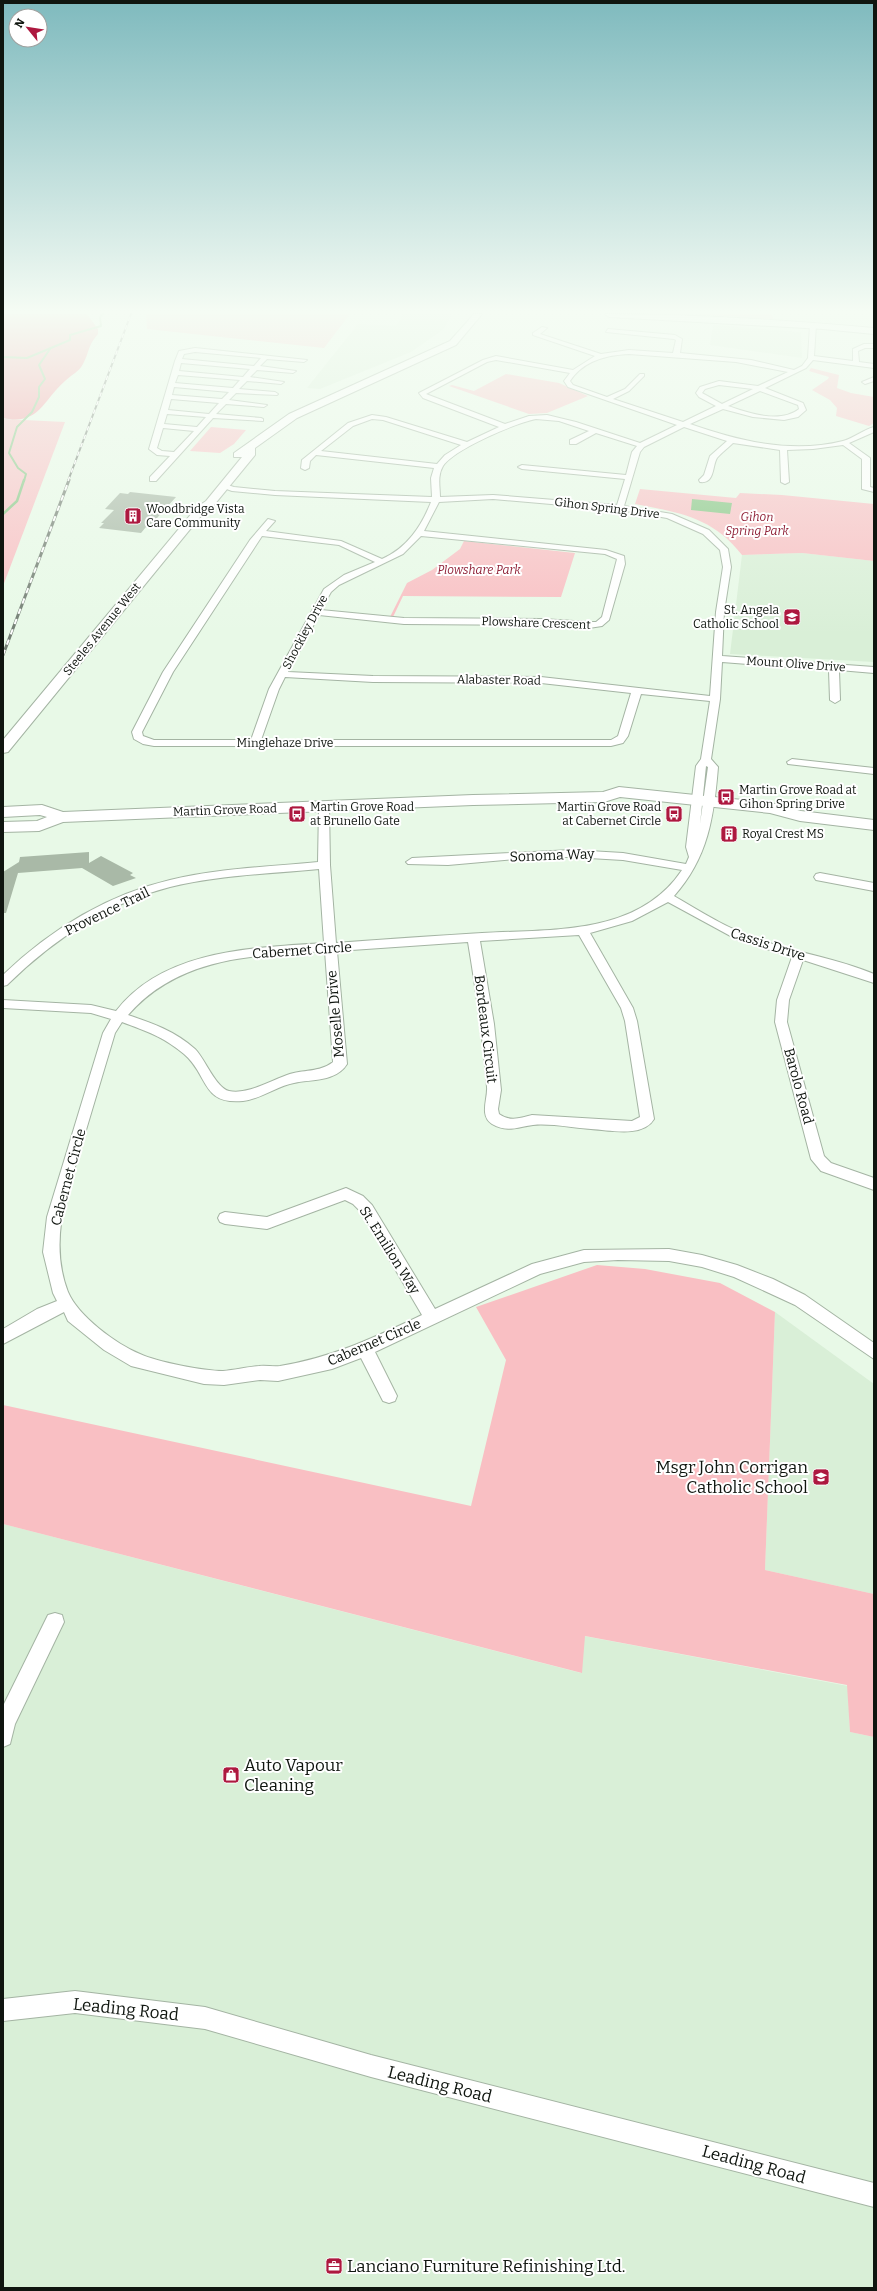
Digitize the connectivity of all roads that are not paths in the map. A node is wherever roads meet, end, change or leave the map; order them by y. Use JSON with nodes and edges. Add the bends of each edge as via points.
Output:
{"nodes":[{"id":1,"x":162,"y":421,"type":"edge"},
{"id":2,"x":207,"y":421,"type":"edge"},
{"id":3,"x":284,"y":421,"type":"edge"},
{"id":4,"x":359,"y":421,"type":"edge"},
{"id":5,"x":393,"y":421,"type":"edge"},
{"id":6,"x":490,"y":421,"type":"edge"},
{"id":7,"x":521,"y":421,"type":"edge"},
{"id":8,"x":559,"y":421,"type":"edge"},
{"id":9,"x":673,"y":421,"type":"edge"},
{"id":10,"x":689,"y":421,"type":"edge"},
{"id":11,"x":682,"y":424,"type":"junction"},
{"id":12,"x":161,"y":426,"type":"junction"},
{"id":13,"x":506,"y":427,"type":"junction"},
{"id":14,"x":200,"y":429,"type":"junction"},
{"id":15,"x":874,"y":429,"type":"edge"},
{"id":16,"x":593,"y":432,"type":"junction"},
{"id":17,"x":731,"y":441,"type":"junction"},
{"id":18,"x":573,"y":442,"type":"dead end"},
{"id":19,"x":844,"y":443,"type":"junction"},
{"id":20,"x":467,"y":445,"type":"junction"},
{"id":21,"x":641,"y":445,"type":"junction"},
{"id":22,"x":783,"y":447,"type":"junction"},
{"id":23,"x":316,"y":453,"type":"junction"},
{"id":24,"x":177,"y":454,"type":"junction"},
{"id":25,"x":439,"y":466,"type":"junction"},
{"id":26,"x":522,"y":467,"type":"dead end"},
{"id":27,"x":305,"y":468,"type":"dead end"},
{"id":28,"x":628,"y":477,"type":"junction"},
{"id":29,"x":153,"y":479,"type":"dead end"},
{"id":30,"x":703,"y":480,"type":"dead end"},
{"id":31,"x":786,"y":482,"type":"dead end"},
{"id":32,"x":219,"y":485,"type":"junction"},
{"id":33,"x":874,"y":490,"type":"edge"},
{"id":34,"x":435,"y":500,"type":"junction"},
{"id":35,"x":620,"y":508,"type":"junction"},
{"id":36,"x":271,"y":521,"type":"dead end"},
{"id":37,"x":260,"y":533,"type":"junction"},
{"id":38,"x":419,"y":533,"type":"junction"},
{"id":39,"x":380,"y":561,"type":"junction"},
{"id":40,"x":316,"y":612,"type":"junction"},
{"id":41,"x":718,"y":659,"type":"junction"},
{"id":42,"x":834,"y":666,"type":"junction"},
{"id":43,"x":874,"y":670,"type":"edge"},
{"id":44,"x":282,"y":674,"type":"junction"},
{"id":45,"x":638,"y":690,"type":"junction"},
{"id":46,"x":715,"y":699,"type":"junction"},
{"id":47,"x":835,"y":700,"type":"dead end"},
{"id":48,"x":255,"y":742,"type":"junction"},
{"id":49,"x":3,"y":749,"type":"edge"},
{"id":50,"x":3,"y":755,"type":"edge"},
{"id":51,"x":3,"y":762,"type":"edge"},
{"id":52,"x":792,"y":762,"type":"dead end"},
{"id":53,"x":874,"y":771,"type":"edge"},
{"id":54,"x":703,"y":805,"type":"junction"},
{"id":55,"x":324,"y":807,"type":"junction"},
{"id":56,"x":3,"y":812,"type":"edge"},
{"id":57,"x":61,"y":817,"type":"junction"},
{"id":58,"x":874,"y":825,"type":"edge"},
{"id":59,"x":3,"y":827,"type":"edge"},
{"id":60,"x":412,"y":862,"type":"dead end"},
{"id":61,"x":692,"y":862,"type":"junction"},
{"id":62,"x":324,"y":865,"type":"junction"},
{"id":63,"x":820,"y":877,"type":"dead end"},
{"id":64,"x":874,"y":887,"type":"edge"},
{"id":65,"x":667,"y":897,"type":"junction"},
{"id":66,"x":583,"y":930,"type":"junction"},
{"id":67,"x":473,"y":938,"type":"junction"},
{"id":68,"x":329,"y":947,"type":"junction"},
{"id":69,"x":799,"y":954,"type":"junction"},
{"id":70,"x":874,"y":979,"type":"edge"},
{"id":71,"x":3,"y":982,"type":"edge"},
{"id":72,"x":3,"y":1004,"type":"edge"},
{"id":73,"x":118,"y":1016,"type":"junction"},
{"id":74,"x":874,"y":1184,"type":"edge"},
{"id":75,"x":225,"y":1218,"type":"dead end"},
{"id":76,"x":67,"y":1304,"type":"junction"},
{"id":77,"x":431,"y":1317,"type":"junction"},
{"id":78,"x":3,"y":1337,"type":"edge"},
{"id":79,"x":365,"y":1349,"type":"junction"},
{"id":80,"x":874,"y":1352,"type":"edge"},
{"id":81,"x":389,"y":1396,"type":"dead end"},
{"id":82,"x":55,"y":1622,"type":"dead end"},
{"id":83,"x":3,"y":1737,"type":"edge"},
{"id":84,"x":3,"y":2010,"type":"edge"},
{"id":85,"x":874,"y":2195,"type":"edge"}],
"edges":[{"from":1,"to":12,"type":"street"},
{"from":2,"to":14,"type":"street"},
{"from":3,"to":32,"type":"main road","name":"Steeles Avenue West","via":[[250,449],[251,453]]},
{"from":4,"to":23,"type":"street","via":[[340,430]]},
{"from":5,"to":20,"type":"street"},
{"from":6,"to":13,"type":"street"},
{"from":7,"to":13,"type":"street"},
{"from":8,"to":16,"type":"street"},
{"from":9,"to":11,"type":"street"},
{"from":10,"to":11,"type":"street"},
{"from":11,"to":17,"type":"street"},
{"from":11,"to":21,"type":"street"},
{"from":12,"to":14,"type":"street"},
{"from":12,"to":24,"type":"street","via":[[154,451]]},
{"from":13,"to":20,"type":"street"},
{"from":14,"to":24,"type":"street"},
{"from":15,"to":19,"type":"street"},
{"from":16,"to":18,"type":"street"},
{"from":16,"to":21,"type":"street"},
{"from":17,"to":22,"type":"street"},
{"from":17,"to":30,"type":"street","via":[[713,458],[708,476]]},
{"from":19,"to":22,"type":"street"},
{"from":19,"to":33,"type":"street","via":[[866,458],[866,489]]},
{"from":20,"to":25,"type":"street"},
{"from":21,"to":28,"type":"street"},
{"from":22,"to":31,"type":"street"},
{"from":23,"to":25,"type":"street"},
{"from":23,"to":27,"type":"street","via":[[306,460]]},
{"from":24,"to":29,"type":"street"},
{"from":25,"to":34,"type":"street","via":[[434,487]]},
{"from":26,"to":28,"type":"street"},
{"from":28,"to":35,"type":"street"},
{"from":32,"to":34,"type":"street","name":"Gihon Spring Drive","via":[[246,490]]},
{"from":32,"to":49,"type":"main road","name":"Steeles Avenue West","via":[[210,503],[201,509]]},
{"from":34,"to":35,"type":"street","name":"Gihon Spring Drive","via":[[493,497]]},
{"from":34,"to":38,"type":"street","name":"Shockley Drive"},
{"from":35,"to":41,"type":"street","name":"Gihon Spring Drive","via":[[682,520],[706,532],[721,546],[726,555],[727,567],[720,612]]},
{"from":36,"to":37,"type":"street","name":"Minglehaze Drive"},
{"from":37,"to":39,"type":"street","via":[[341,543]]},
{"from":37,"to":48,"type":"street","name":"Minglehaze Drive","via":[[168,672],[137,732],[142,740],[154,743]]},
{"from":38,"to":39,"type":"street","name":"Shockley Drive","via":[[402,550]]},
{"from":38,"to":40,"type":"street","name":"Plowshare Crescent","via":[[618,555],[621,564],[606,618],[599,624],[589,625],[397,620]]},
{"from":39,"to":40,"type":"street","name":"Shockley Drive","via":[[352,573],[332,586],[322,598]]},
{"from":40,"to":44,"type":"street","name":"Shockley Drive"},
{"from":41,"to":42,"type":"street","name":"Mount Olive Drive"},
{"from":41,"to":46,"type":"street","name":"Gihon Spring Drive"},
{"from":42,"to":43,"type":"street","name":"Mount Olive Drive"},
{"from":42,"to":47,"type":"street"},
{"from":44,"to":45,"type":"street","name":"Alabaster Road","via":[[373,680],[541,680]]},
{"from":44,"to":48,"type":"street","name":"Shockley Drive"},
{"from":45,"to":46,"type":"street","name":"Alabaster Road"},
{"from":45,"to":48,"type":"street","name":"Minglehaze Drive","via":[[623,736],[611,743]]},
{"from":46,"to":54,"type":"street","name":"Gihon Spring Drive","via":[[706,759],[713,767]]},
{"from":50,"to":51,"type":"main road"},
{"from":52,"to":53,"type":"street"},
{"from":54,"to":55,"type":"main road","name":"Martin Grove Road","via":[[617,804],[604,798]]},
{"from":54,"to":58,"type":"main road","name":"Martin Grove Road","via":[[770,819],[800,816]]},
{"from":54,"to":61,"type":"street","name":"Cabernet Circle","via":[[700,848]]},
{"from":55,"to":57,"type":"main road","name":"Martin Grove Road"},
{"from":55,"to":62,"type":"street"},
{"from":56,"to":57,"type":"main road","name":"Martin Grove Road","via":[[42,810]]},
{"from":57,"to":59,"type":"main road","name":"Martin Grove Road","via":[[39,826]]},
{"from":60,"to":61,"type":"street","name":"Sonoma Way","via":[[593,853]]},
{"from":61,"to":65,"type":"street","name":"Cabernet Circle"},
{"from":62,"to":68,"type":"street"},
{"from":62,"to":71,"type":"street","name":"Provence Trail","via":[[222,875],[149,890],[110,906],[55,936],[35,951]]},
{"from":63,"to":64,"type":"street"},
{"from":65,"to":66,"type":"street","name":"Cabernet Circle","via":[[640,912]]},
{"from":65,"to":69,"type":"street","name":"Cassis Drive","via":[[728,932],[766,946]]},
{"from":66,"to":67,"type":"street","name":"Cabernet Circle"},
{"from":66,"to":67,"type":"street","name":"Bordeaux Circuit","via":[[627,1008],[631,1021],[647,1119],[634,1126],[532,1120],[510,1125],[493,1117],[490,1109],[494,1090],[488,1024]]},
{"from":67,"to":68,"type":"street","name":"Cabernet Circle"},
{"from":68,"to":73,"type":"street","name":"Cabernet Circle","via":[[256,952],[176,970],[135,998]]},
{"from":68,"to":73,"type":"street","name":"Moselle Drive","via":[[340,1064],[328,1073],[292,1078],[244,1096],[227,1096],[216,1091],[200,1063],[178,1041],[165,1033]]},
{"from":69,"to":70,"type":"street","name":"Cassis Drive","via":[[843,966]]},
{"from":69,"to":74,"type":"street","name":"Barolo Road","via":[[783,1000],[780,1022],[810,1124],[816,1154],[826,1167]]},
{"from":72,"to":73,"type":"street","name":"Moselle Drive","via":[[91,1009]]},
{"from":73,"to":76,"type":"street","name":"Cabernet Circle","via":[[109,1033],[54,1217],[51,1252],[61,1293]]},
{"from":75,"to":77,"type":"street","name":"St. Emilion Way","via":[[267,1223],[346,1194],[358,1200],[367,1209]]},
{"from":76,"to":78,"type":"street","via":[[43,1314]]},
{"from":76,"to":79,"type":"street","name":"Cabernet Circle","via":[[74,1316],[110,1345],[137,1361],[204,1377],[278,1374],[332,1362]]},
{"from":77,"to":79,"type":"street","name":"Cabernet Circle"},
{"from":77,"to":80,"type":"street","name":"Cabernet Circle","via":[[537,1269],[567,1260],[618,1254],[669,1255],[737,1271],[784,1291]]},
{"from":79,"to":81,"type":"street"},
{"from":82,"to":83,"type":"street","via":[[5,1723]]},
{"from":84,"to":85,"type":"street","name":"Leading Road","via":[[76,2002],[205,2018],[371,2066]]}]}
